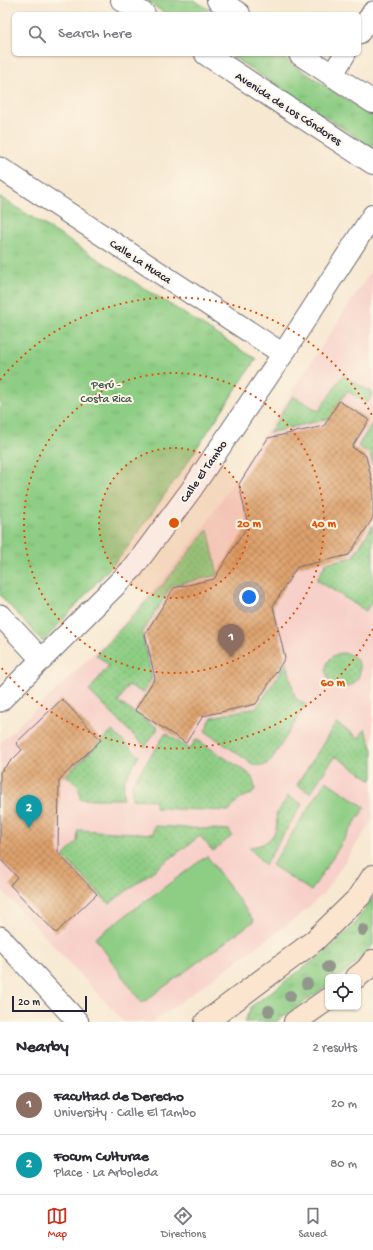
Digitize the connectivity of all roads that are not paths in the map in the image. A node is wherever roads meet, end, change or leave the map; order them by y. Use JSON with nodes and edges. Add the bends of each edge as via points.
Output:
{"nodes":[{"id":1,"x":122,"y":0,"type":"edge"},
{"id":2,"x":218,"y":0,"type":"edge"},
{"id":3,"x":141,"y":12,"type":"edge"},
{"id":4,"x":236,"y":12,"type":"edge"},
{"id":5,"x":373,"y":12,"type":"edge"},
{"id":6,"x":361,"y":30,"type":"edge"},
{"id":7,"x":209,"y":56,"type":"edge"},
{"id":8,"x":303,"y":56,"type":"edge"},
{"id":9,"x":344,"y":56,"type":"edge"},
{"id":10,"x":332,"y":75,"type":"junction"},
{"id":11,"x":373,"y":102,"type":"edge"},
{"id":12,"x":373,"y":163,"type":"edge"},
{"id":13,"x":0,"y":168,"type":"edge"},
{"id":14,"x":373,"y":215,"type":"edge"},
{"id":15,"x":282,"y":354,"type":"junction"},
{"id":16,"x":0,"y":615,"type":"edge"},
{"id":17,"x":42,"y":660,"type":"junction"},
{"id":18,"x":0,"y":701,"type":"edge"},
{"id":19,"x":373,"y":876,"type":"edge"},
{"id":20,"x":0,"y":937,"type":"edge"},
{"id":21,"x":373,"y":961,"type":"edge"},
{"id":22,"x":360,"y":974,"type":"edge"},
{"id":23,"x":325,"y":1001,"type":"edge"},
{"id":24,"x":78,"y":1022,"type":"edge"},
{"id":25,"x":206,"y":1022,"type":"edge"},
{"id":26,"x":295,"y":1022,"type":"edge"}],
"edges":[{"from":1,"to":3,"type":"street"},
{"from":2,"to":4,"type":"street"},
{"from":5,"to":6,"type":"street"},
{"from":7,"to":12,"type":"street","name":"Avenida de Los Cóndores"},
{"from":8,"to":10,"type":"street"},
{"from":9,"to":10,"type":"street"},
{"from":10,"to":11,"type":"street"},
{"from":13,"to":15,"type":"street","name":"Calle La Huaca"},
{"from":14,"to":15,"type":"street","name":"Calle El Tambo"},
{"from":15,"to":17,"type":"street","name":"Calle El Tambo","via":[[191,490],[132,568]]},
{"from":16,"to":17,"type":"street"},
{"from":17,"to":18,"type":"street","name":"Calle El Tambo"},
{"from":19,"to":25,"type":"main road","via":[[360,896],[314,941]]},
{"from":20,"to":24,"type":"street"},
{"from":21,"to":22,"type":"main road"},
{"from":23,"to":26,"type":"main road"}]}
